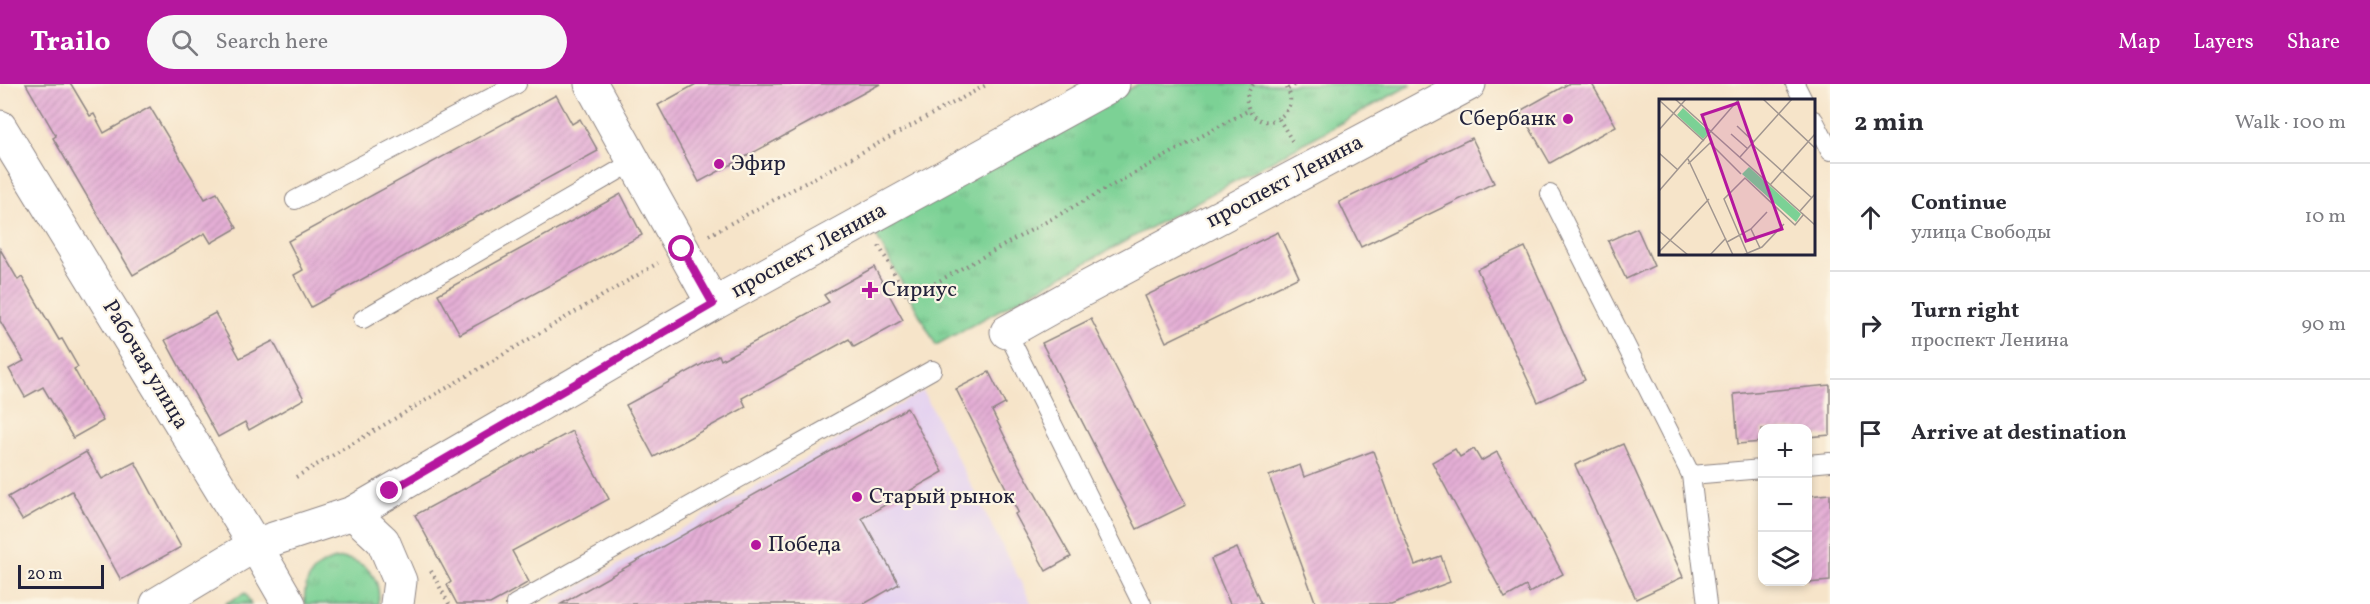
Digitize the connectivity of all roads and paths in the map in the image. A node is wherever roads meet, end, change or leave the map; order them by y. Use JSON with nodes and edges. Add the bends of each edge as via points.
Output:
{"nodes":[{"id":1,"x":517,"y":84,"type":"edge"},
{"id":2,"x":988,"y":84,"type":"edge"},
{"id":3,"x":1113,"y":84,"type":"edge"},
{"id":4,"x":1253,"y":84,"type":"edge"},
{"id":5,"x":1284,"y":84,"type":"edge"},
{"id":6,"x":1296,"y":84,"type":"edge"},
{"id":7,"x":1469,"y":84,"type":"edge"},
{"id":8,"x":1795,"y":84,"type":"edge"},
{"id":9,"x":594,"y":85,"type":"edge"},
{"id":10,"x":1288,"y":88,"type":"junction"},
{"id":11,"x":1802,"y":99,"type":"edge"},
{"id":12,"x":1249,"y":110,"type":"junction"},
{"id":13,"x":1815,"y":122,"type":"edge"},
{"id":14,"x":0,"y":127,"type":"edge"},
{"id":15,"x":1830,"y":152,"type":"edge"},
{"id":16,"x":633,"y":162,"type":"junction"},
{"id":17,"x":1550,"y":194,"type":"dead end"},
{"id":18,"x":295,"y":200,"type":"dead end"},
{"id":19,"x":865,"y":220,"type":"junction"},
{"id":20,"x":682,"y":249,"type":"junction"},
{"id":21,"x":713,"y":304,"type":"junction"},
{"id":22,"x":363,"y":319,"type":"dead end"},
{"id":23,"x":1007,"y":332,"type":"joint"},
{"id":24,"x":932,"y":370,"type":"dead end"},
{"id":25,"x":1830,"y":462,"type":"edge"},
{"id":26,"x":1812,"y":464,"type":"edge"},
{"id":27,"x":1758,"y":469,"type":"edge"},
{"id":28,"x":1690,"y":475,"type":"junction"},
{"id":29,"x":296,"y":477,"type":"dead end"},
{"id":30,"x":353,"y":513,"type":"junction"},
{"id":31,"x":255,"y":545,"type":"junction"},
{"id":32,"x":157,"y":604,"type":"edge"},
{"id":33,"x":289,"y":604,"type":"edge"},
{"id":34,"x":397,"y":604,"type":"edge"},
{"id":35,"x":515,"y":604,"type":"edge"},
{"id":36,"x":1142,"y":604,"type":"edge"},
{"id":37,"x":1707,"y":604,"type":"edge"}],
"edges":[{"from":1,"to":18,"type":"lane"},
{"from":2,"to":20,"type":"path"},
{"from":3,"to":19,"type":"street","name":"проспект Ленина"},
{"from":4,"to":12,"type":"path","via":[[1247,93]]},
{"from":5,"to":10,"type":"path"},
{"from":6,"to":10,"type":"path"},
{"from":7,"to":23,"type":"street","name":"проспект Ленина"},
{"from":8,"to":11,"type":"lane"},
{"from":9,"to":16,"type":"street"},
{"from":10,"to":12,"type":"path","via":[[1290,105],[1279,119],[1262,120]]},
{"from":12,"to":19,"type":"path","via":[[908,298]]},
{"from":13,"to":15,"type":"lane"},
{"from":14,"to":31,"type":"street","name":"Рабочая улица"},
{"from":16,"to":20,"type":"street"},
{"from":16,"to":22,"type":"lane"},
{"from":17,"to":28,"type":"lane"},
{"from":19,"to":21,"type":"street","name":"проспект Ленина"},
{"from":20,"to":21,"type":"street"},
{"from":20,"to":29,"type":"path"},
{"from":21,"to":30,"type":"street","name":"проспект Ленина"},
{"from":23,"to":36,"type":"lane"},
{"from":24,"to":35,"type":"lane"},
{"from":25,"to":26,"type":"lane"},
{"from":27,"to":28,"type":"lane"},
{"from":28,"to":37,"type":"lane"},
{"from":30,"to":31,"type":"street","name":"проспект Ленина"},
{"from":30,"to":34,"type":"street","via":[[383,541],[400,581]]},
{"from":31,"to":32,"type":"street","name":"проспект Ленина"},
{"from":31,"to":33,"type":"street","name":"Рабочая улица"}]}
